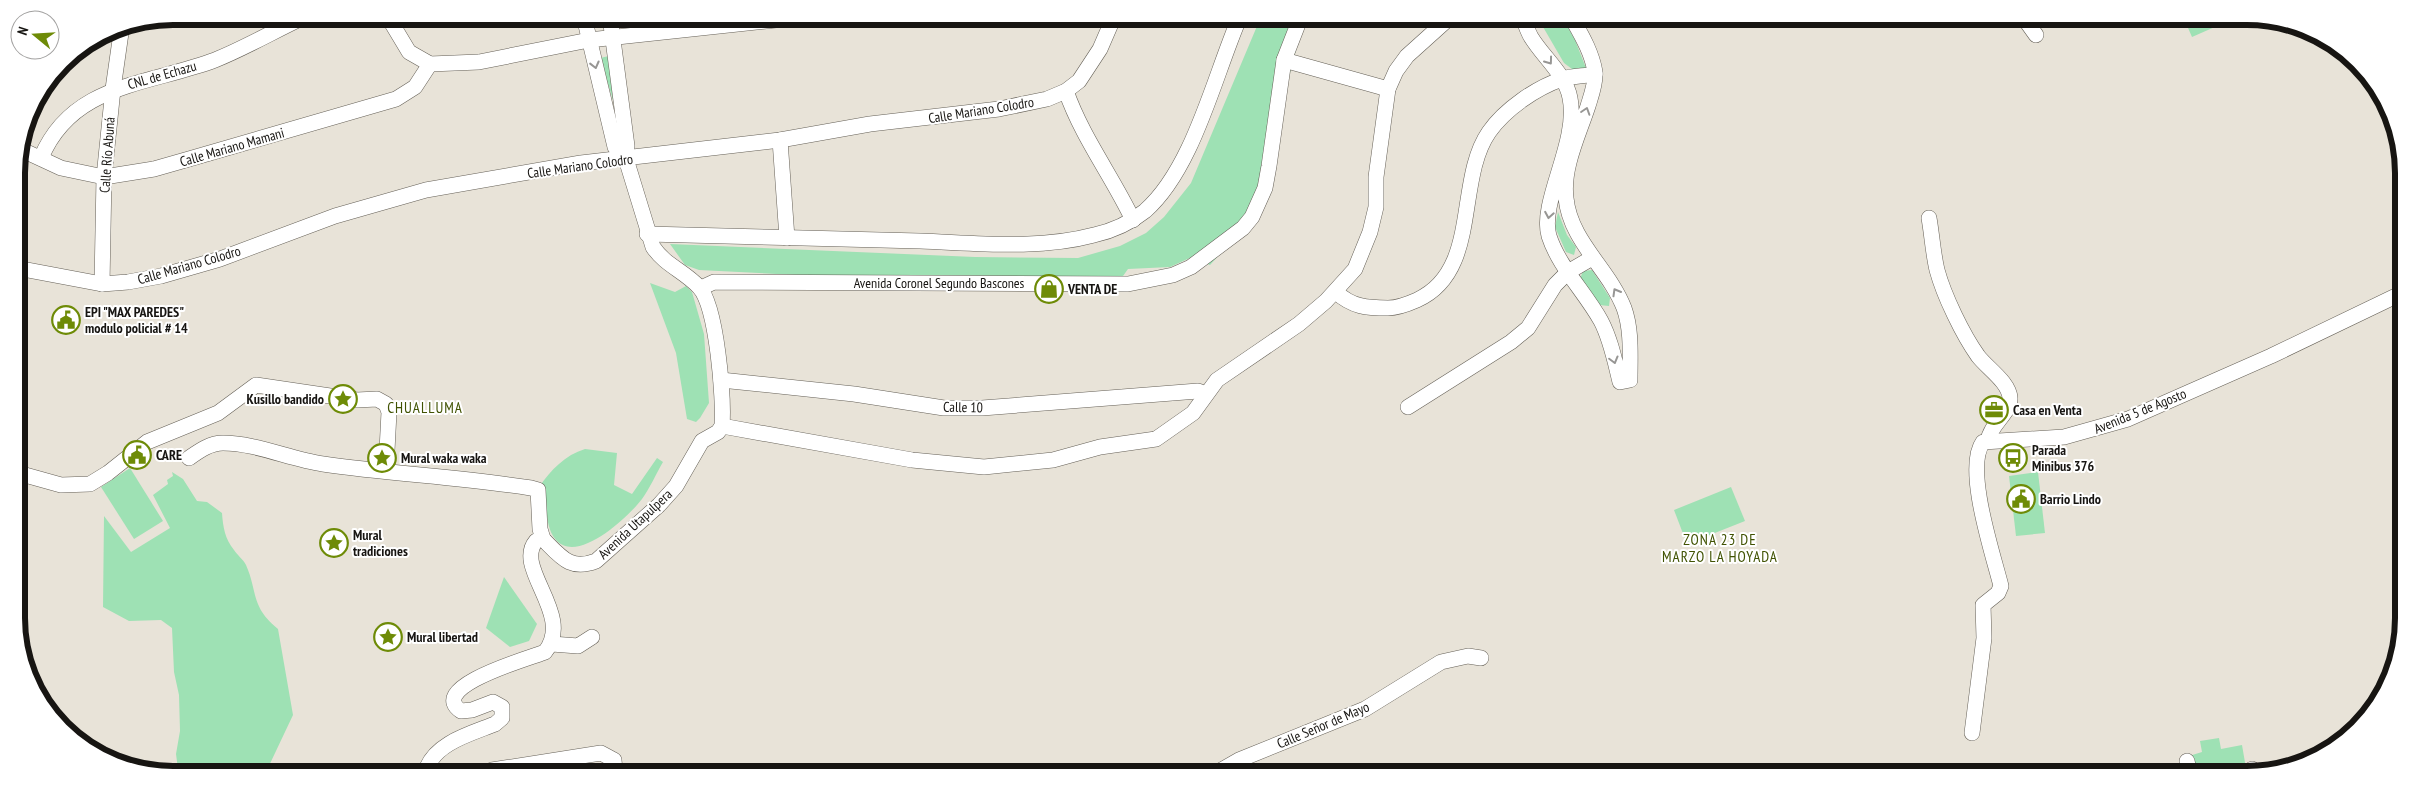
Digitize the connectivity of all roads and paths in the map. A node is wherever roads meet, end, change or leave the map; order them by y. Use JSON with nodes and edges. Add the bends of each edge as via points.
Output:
{"nodes":[{"id":1,"x":287,"y":25,"type":"edge"},
{"id":2,"x":393,"y":25,"type":"edge"},
{"id":3,"x":586,"y":25,"type":"edge"},
{"id":4,"x":612,"y":25,"type":"edge"},
{"id":5,"x":732,"y":25,"type":"edge"},
{"id":6,"x":1110,"y":25,"type":"edge"},
{"id":7,"x":1237,"y":25,"type":"edge"},
{"id":8,"x":1298,"y":25,"type":"edge"},
{"id":9,"x":1441,"y":25,"type":"edge"},
{"id":10,"x":1526,"y":25,"type":"edge"},
{"id":11,"x":1576,"y":25,"type":"edge"},
{"id":12,"x":2029,"y":25,"type":"edge"},
{"id":13,"x":121,"y":34,"type":"edge"},
{"id":14,"x":2036,"y":35,"type":"dead end"},
{"id":15,"x":614,"y":38,"type":"junction"},
{"id":16,"x":589,"y":40,"type":"junction"},
{"id":17,"x":1284,"y":60,"type":"junction"},
{"id":18,"x":430,"y":64,"type":"junction"},
{"id":19,"x":1595,"y":74,"type":"junction"},
{"id":20,"x":1562,"y":79,"type":"junction"},
{"id":21,"x":1388,"y":89,"type":"junction"},
{"id":22,"x":113,"y":90,"type":"junction"},
{"id":23,"x":1066,"y":91,"type":"junction"},
{"id":24,"x":780,"y":140,"type":"junction"},
{"id":25,"x":26,"y":152,"type":"edge"},
{"id":26,"x":41,"y":158,"type":"junction"},
{"id":27,"x":626,"y":159,"type":"junction"},
{"id":28,"x":104,"y":177,"type":"junction"},
{"id":29,"x":1929,"y":218,"type":"dead end"},
{"id":30,"x":1132,"y":220,"type":"junction"},
{"id":31,"x":648,"y":234,"type":"junction"},
{"id":32,"x":787,"y":238,"type":"junction"},
{"id":33,"x":1592,"y":258,"type":"junction"},
{"id":34,"x":25,"y":270,"type":"edge"},
{"id":35,"x":1568,"y":272,"type":"junction"},
{"id":36,"x":102,"y":284,"type":"junction"},
{"id":37,"x":701,"y":288,"type":"junction"},
{"id":38,"x":1336,"y":292,"type":"junction"},
{"id":39,"x":2395,"y":296,"type":"edge"},
{"id":40,"x":720,"y":380,"type":"junction"},
{"id":41,"x":1206,"y":394,"type":"junction"},
{"id":42,"x":1408,"y":407,"type":"dead end"},
{"id":43,"x":722,"y":426,"type":"junction"},
{"id":44,"x":1988,"y":440,"type":"junction"},
{"id":45,"x":189,"y":458,"type":"dead end"},
{"id":46,"x":386,"y":470,"type":"junction"},
{"id":47,"x":25,"y":475,"type":"edge"},
{"id":48,"x":544,"y":539,"type":"junction"},
{"id":49,"x":592,"y":637,"type":"dead end"},
{"id":50,"x":552,"y":644,"type":"junction"},
{"id":51,"x":1481,"y":658,"type":"dead end"},
{"id":52,"x":1972,"y":733,"type":"dead end"},
{"id":53,"x":427,"y":766,"type":"edge"},
{"id":54,"x":518,"y":766,"type":"edge"},
{"id":55,"x":615,"y":766,"type":"edge"},
{"id":56,"x":1228,"y":766,"type":"edge"}],
"edges":[{"from":1,"to":22,"type":"street","name":"CNL de Echazu","via":[[215,60]]},
{"from":2,"to":18,"type":"street","via":[[408,52]]},
{"from":3,"to":16,"type":"street"},
{"from":4,"to":15,"type":"street"},
{"from":5,"to":15,"type":"street"},
{"from":6,"to":23,"type":"street","name":"Calle Mariano Colodro","via":[[1088,68]]},
{"from":7,"to":30,"type":"street","via":[[1176,172],[1160,195]]},
{"from":8,"to":17,"type":"street","name":"Avenida Coronel Segundo Bascones"},
{"from":9,"to":21,"type":"street","via":[[1407,56]]},
{"from":10,"to":20,"type":"street","one_way":true,"via":[[1531,37]]},
{"from":11,"to":19,"type":"street"},
{"from":12,"to":14,"type":"street"},
{"from":13,"to":22,"type":"street","name":"Calle Río Abuná"},
{"from":15,"to":16,"type":"street"},
{"from":15,"to":27,"type":"street","via":[[628,146]]},
{"from":16,"to":18,"type":"street","via":[[479,62]]},
{"from":16,"to":27,"type":"street","one_way":true,"via":[[615,147]]},
{"from":17,"to":21,"type":"street"},
{"from":17,"to":37,"type":"street","name":"Avenida Coronel Segundo Bascones","via":[[1270,166],[1265,188],[1252,217],[1216,251],[1173,276],[1128,284],[714,282]]},
{"from":18,"to":28,"type":"street","name":"Calle Mariano Mamani","via":[[415,87],[396,99],[171,164]]},
{"from":19,"to":20,"type":"street"},
{"from":33,"to":19,"type":"street","one_way":true,"via":[[1568,215],[1565,196],[1571,158]]},
{"from":20,"to":35,"type":"street","one_way":true,"via":[[1570,96],[1572,114],[1568,146],[1548,220],[1549,235]]},
{"from":20,"to":38,"type":"street","via":[[1516,104],[1489,132],[1474,172],[1465,227],[1458,248],[1449,270],[1434,289],[1409,304],[1391,308],[1358,306]]},
{"from":21,"to":38,"type":"street","via":[[1376,177],[1376,207],[1370,232],[1355,269]]},
{"from":22,"to":26,"type":"street","name":"CNL de Echazu","via":[[82,106],[61,124]]},
{"from":22,"to":28,"type":"street","name":"Calle Río Abuná"},
{"from":23,"to":24,"type":"street","name":"Calle Mariano Colodro","via":[[1047,99],[998,109],[870,124]]},
{"from":23,"to":30,"type":"street","via":[[1090,146],[1121,195]]},
{"from":24,"to":27,"type":"street","name":"Calle Mariano Colodro"},
{"from":24,"to":32,"type":"street"},
{"from":25,"to":26,"type":"street","name":"Calle Mariano Mamani"},
{"from":26,"to":28,"type":"street","name":"Calle Mariano Mamani","via":[[61,168]]},
{"from":27,"to":31,"type":"street"},
{"from":27,"to":36,"type":"street","name":"Calle Mariano Colodro","via":[[581,163],[426,190],[335,216],[220,259],[161,276]]},
{"from":28,"to":36,"type":"street","name":"Calle Río Abuná"},
{"from":29,"to":44,"type":"street","via":[[1937,271],[1948,299],[1978,356],[2008,390],[2010,397],[2006,411],[1989,431]]},
{"from":30,"to":32,"type":"street","via":[[1093,236],[1023,244]]},
{"from":31,"to":32,"type":"street"},
{"from":31,"to":37,"type":"street","via":[[660,257]]},
{"from":33,"to":35,"type":"street"},
{"from":35,"to":33,"type":"street","one_way":true,"via":[[1601,321],[1620,382],[1630,380],[1629,330],[1624,310],[1618,295]]},
{"from":34,"to":36,"type":"street","name":"Calle Mariano Colodro"},
{"from":35,"to":42,"type":"street","via":[[1528,328]]},
{"from":37,"to":40,"type":"street","via":[[713,328]]},
{"from":38,"to":41,"type":"street","via":[[1299,324],[1217,380]]},
{"from":39,"to":44,"type":"street","name":"Avenida 5 de Agosto","via":[[2128,419],[2064,437]]},
{"from":40,"to":41,"type":"street","name":"Calle 10","via":[[854,394],[944,408],[982,408],[1198,391]]},
{"from":40,"to":43,"type":"street"},
{"from":41,"to":43,"type":"street","via":[[1203,403],[1193,413],[1156,439],[1100,447],[1053,460],[984,466],[912,460]]},
{"from":43,"to":48,"type":"street","name":"Avenida Utapulpera","via":[[702,441],[676,486],[660,505],[596,561],[586,565],[570,563]]},
{"from":44,"to":52,"type":"street","via":[[1977,452],[1975,467],[1978,494],[2001,586],[1998,593],[1983,605],[1984,638]]},
{"from":45,"to":46,"type":"street","via":[[221,443],[297,460]]},
{"from":46,"to":47,"type":"street","via":[[389,412],[381,400],[357,400],[256,385],[218,413],[147,442],[90,484],[54,484]]},
{"from":46,"to":48,"type":"street","via":[[482,480],[538,490],[540,529]]},
{"from":48,"to":50,"type":"street","via":[[536,541],[530,555],[553,620]]},
{"from":49,"to":50,"type":"street","via":[[578,646]]},
{"from":50,"to":53,"type":"street","via":[[545,652],[477,678],[458,691],[453,699],[461,711],[494,702],[502,707],[502,718],[439,750]]},
{"from":51,"to":56,"type":"street","name":"Calle Señor de Mayo","via":[[1468,656],[1441,662],[1365,709]]},
{"from":54,"to":55,"type":"street","via":[[601,753],[614,760]]}]}
